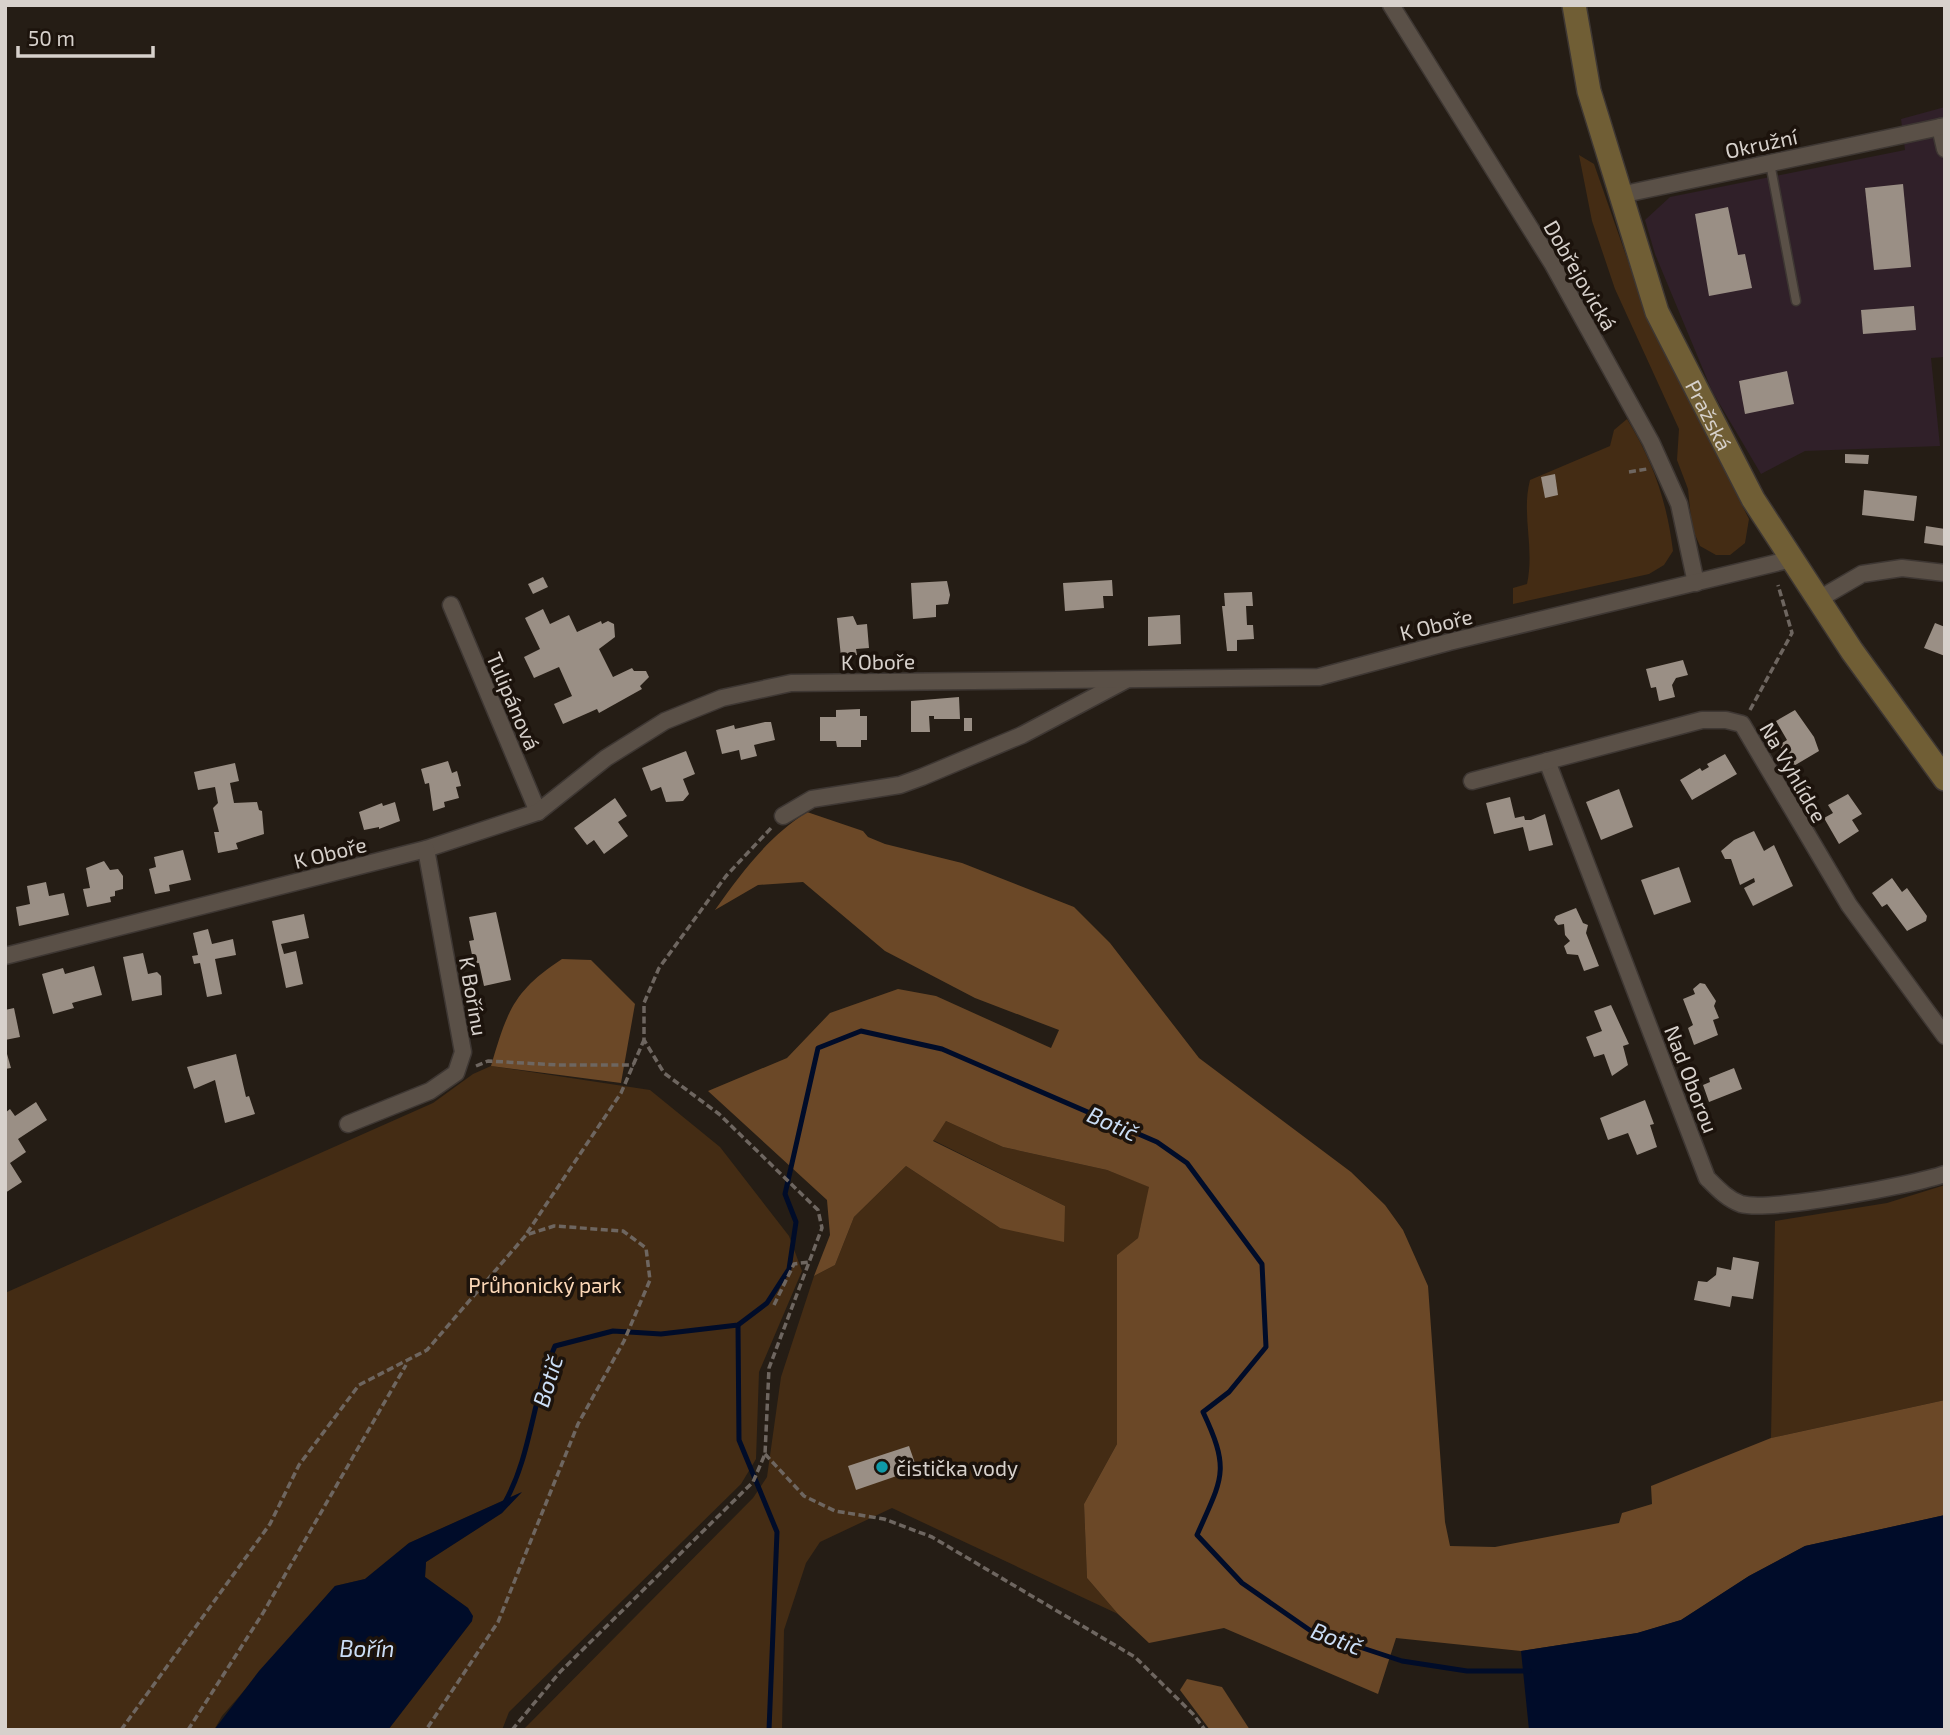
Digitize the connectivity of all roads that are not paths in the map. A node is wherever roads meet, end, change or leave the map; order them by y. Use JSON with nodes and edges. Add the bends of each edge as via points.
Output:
{"nodes":[{"id":1,"x":1391,"y":5,"type":"edge"},
{"id":2,"x":1574,"y":5,"type":"edge"},
{"id":3,"x":1942,"y":127,"type":"edge"},
{"id":4,"x":1945,"y":149,"type":"edge"},
{"id":5,"x":1770,"y":163,"type":"junction"},
{"id":6,"x":1619,"y":195,"type":"junction"},
{"id":7,"x":1796,"y":301,"type":"dead end"},
{"id":8,"x":1792,"y":559,"type":"junction"},
{"id":9,"x":1945,"y":573,"type":"edge"},
{"id":10,"x":1696,"y":583,"type":"junction"},
{"id":11,"x":1819,"y":599,"type":"junction"},
{"id":12,"x":451,"y":605,"type":"dead end"},
{"id":13,"x":1129,"y":678,"type":"junction"},
{"id":14,"x":1547,"y":761,"type":"junction"},
{"id":15,"x":1945,"y":779,"type":"edge"},
{"id":16,"x":1472,"y":781,"type":"dead end"},
{"id":17,"x":538,"y":812,"type":"junction"},
{"id":18,"x":783,"y":816,"type":"road end"},
{"id":19,"x":426,"y":849,"type":"junction"},
{"id":20,"x":5,"y":956,"type":"edge"},
{"id":21,"x":1945,"y":1036,"type":"edge"},
{"id":22,"x":348,"y":1124,"type":"dead end"},
{"id":23,"x":1945,"y":1174,"type":"edge"}],
"edges":[{"from":1,"to":10,"type":"street","name":"Dobřejovická","via":[[1552,262],[1651,442],[1679,504]]},
{"from":2,"to":6,"type":"main road","name":"Pražská","via":[[1589,91]]},
{"from":3,"to":4,"type":"street"},
{"from":3,"to":5,"type":"street","name":"Okružní"},
{"from":5,"to":6,"type":"street","name":"Okružní"},
{"from":5,"to":7,"type":"lane"},
{"from":6,"to":8,"type":"main road","name":"Pražská","via":[[1657,312],[1753,499]]},
{"from":8,"to":10,"type":"street","name":"K Oboře"},
{"from":8,"to":11,"type":"main road","name":"Pražská"},
{"from":9,"to":11,"type":"street","via":[[1902,568],[1862,574]]},
{"from":10,"to":13,"type":"street","name":"K Oboře","via":[[1319,677]]},
{"from":11,"to":15,"type":"main road","name":"Pražská"},
{"from":12,"to":17,"type":"street","name":"Tulipánová"},
{"from":13,"to":17,"type":"street","name":"K Oboře","via":[[791,683],[722,698],[665,721],[606,758]]},
{"from":13,"to":18,"type":"street","via":[[1022,735],[922,777],[900,785],[812,799]]},
{"from":14,"to":16,"type":"street","name":"Na Vyhlídce"},
{"from":14,"to":21,"type":"street","name":"Na Vyhlídce","via":[[1702,720],[1742,724],[1849,905]]},
{"from":14,"to":23,"type":"street","name":"Nad Oborou","via":[[1707,1178],[1742,1204],[1768,1204],[1843,1195]]},
{"from":17,"to":19,"type":"street","name":"K Oboře"},
{"from":19,"to":20,"type":"street","name":"K Oboře"},
{"from":19,"to":22,"type":"street","name":"K Bořínu","via":[[463,1052],[456,1073],[430,1091]]}]}
